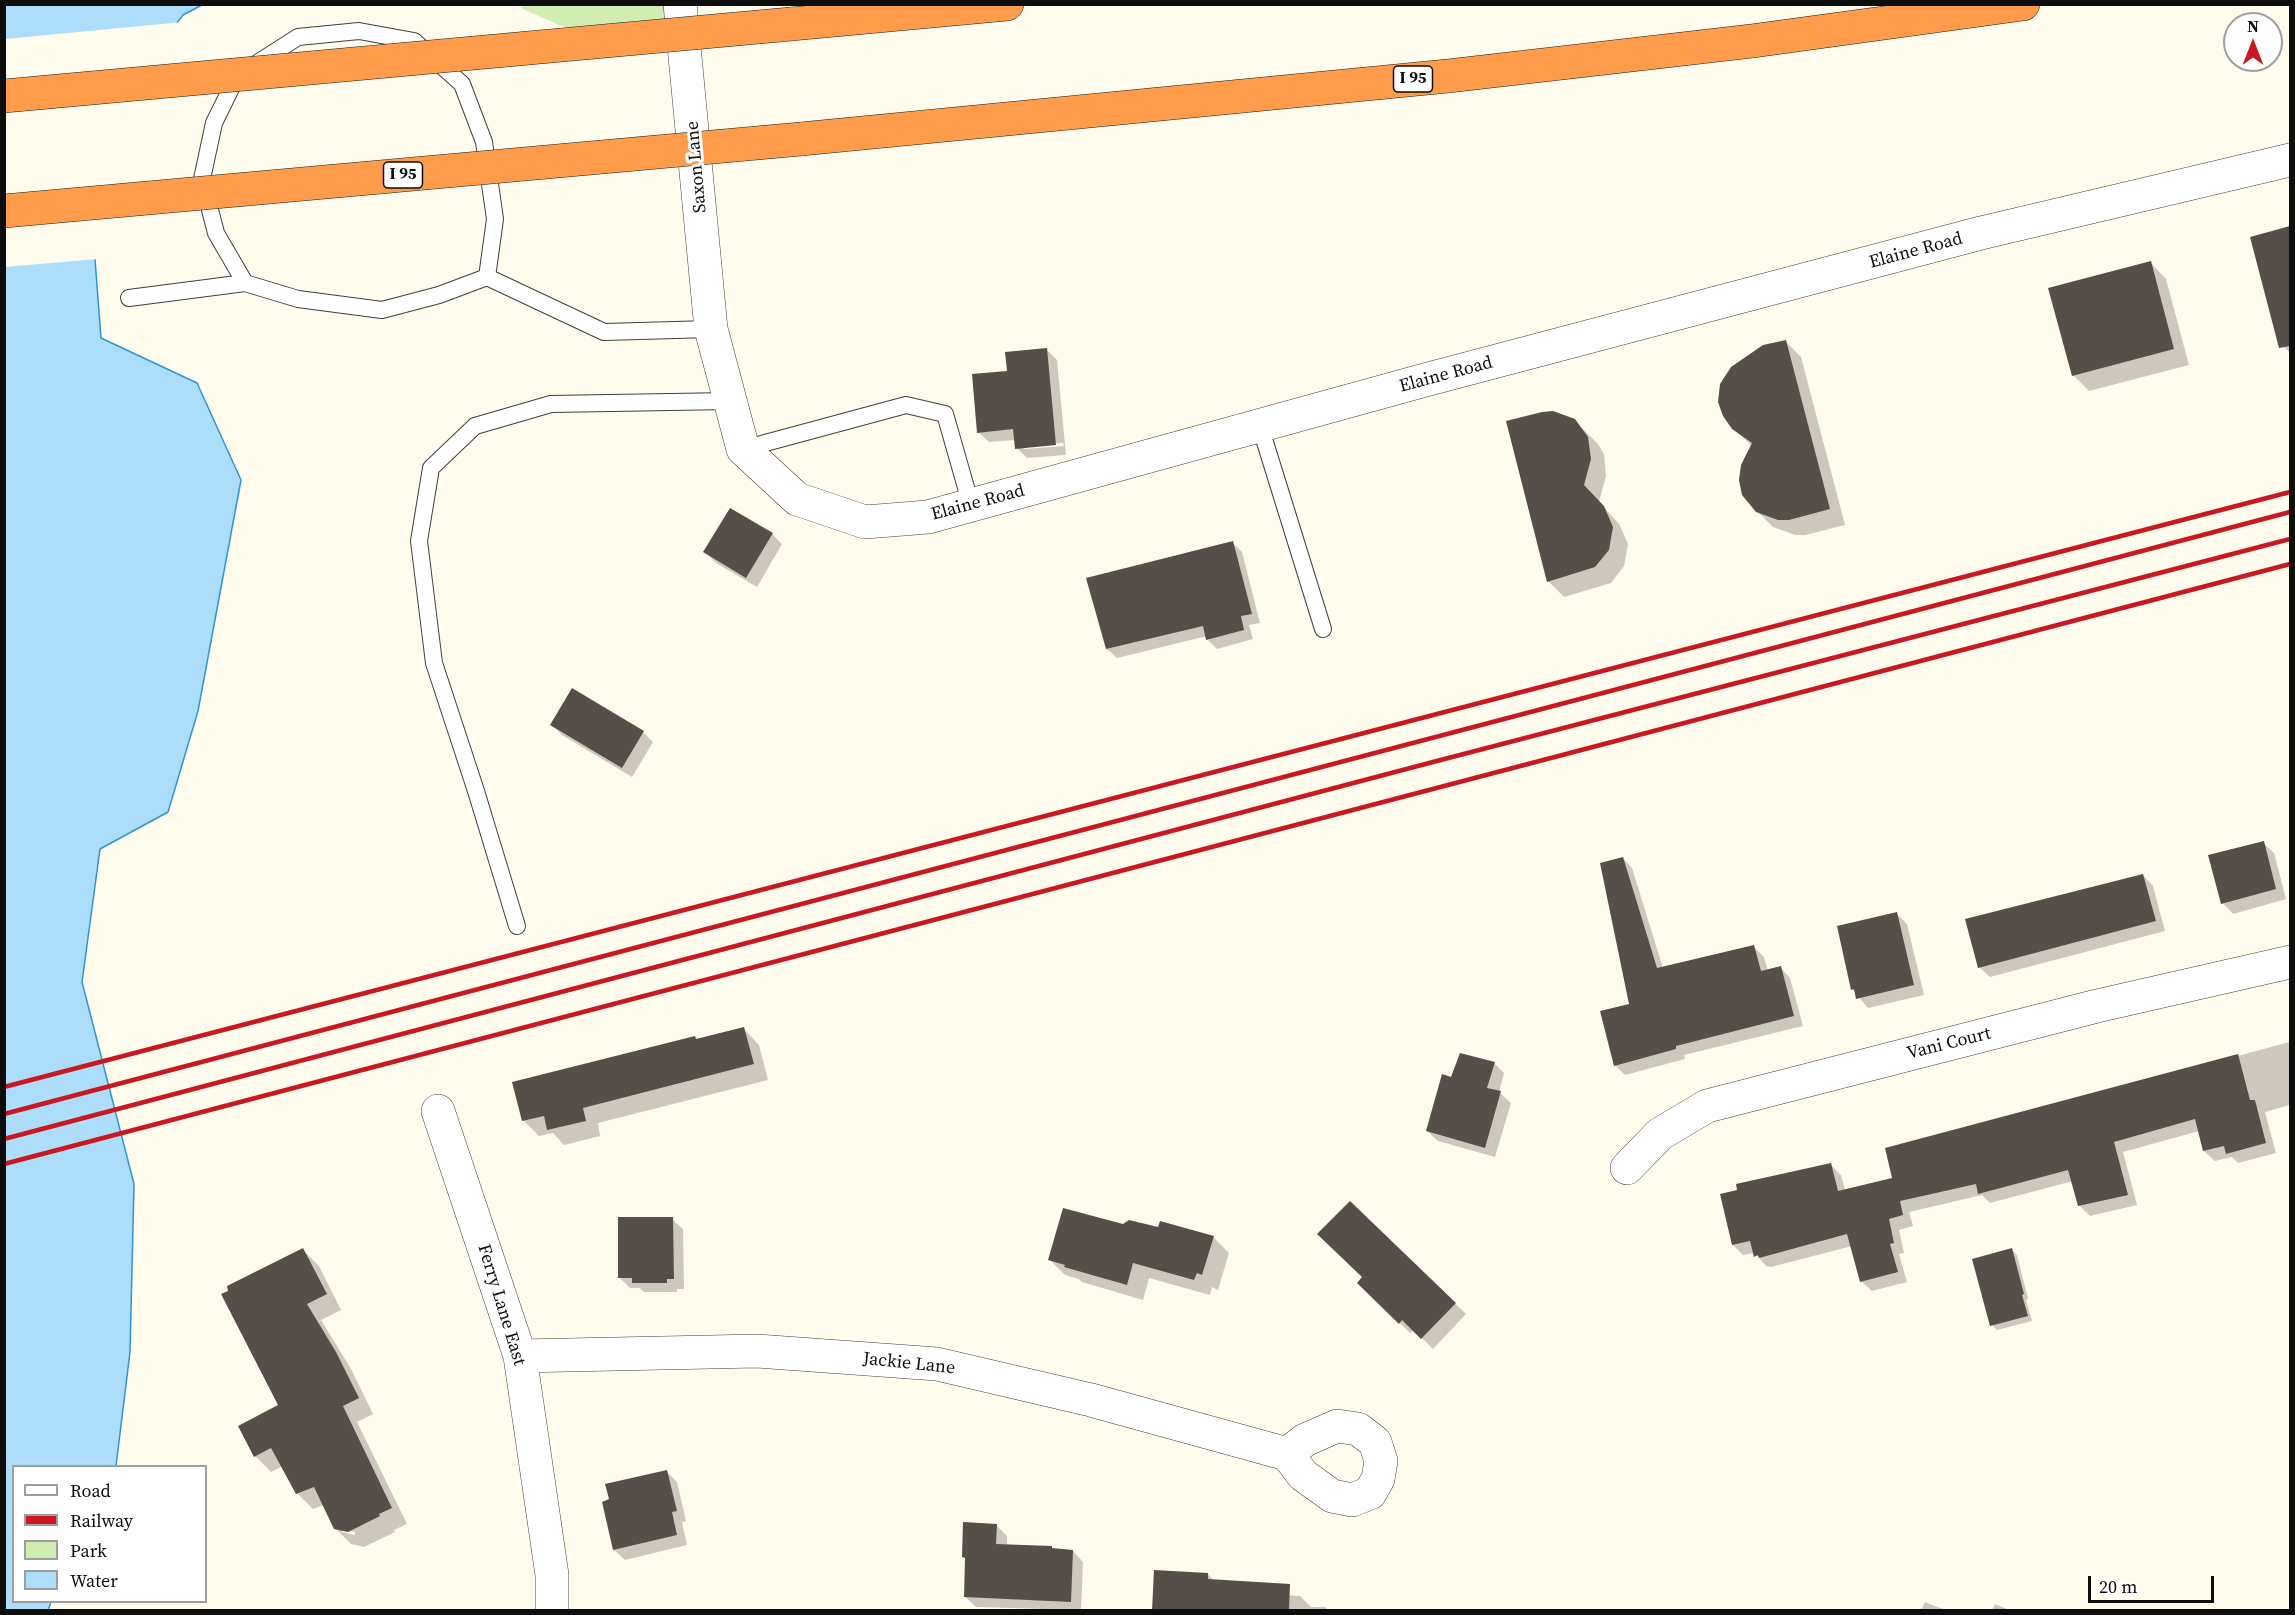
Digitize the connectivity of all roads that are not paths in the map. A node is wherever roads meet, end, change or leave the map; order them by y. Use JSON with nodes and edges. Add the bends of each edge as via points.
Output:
{"nodes":[{"id":1,"x":680,"y":4,"type":"edge"},
{"id":2,"x":1007,"y":4,"type":"edge"},
{"id":3,"x":2023,"y":4,"type":"edge"},
{"id":4,"x":4,"y":96,"type":"edge"},
{"id":5,"x":2290,"y":160,"type":"edge"},
{"id":6,"x":4,"y":211,"type":"edge"},
{"id":7,"x":487,"y":277,"type":"junction"},
{"id":8,"x":245,"y":283,"type":"junction"},
{"id":9,"x":129,"y":298,"type":"dead end"},
{"id":10,"x":711,"y":329,"type":"junction"},
{"id":11,"x":730,"y":401,"type":"junction"},
{"id":12,"x":1260,"y":426,"type":"junction"},
{"id":13,"x":742,"y":449,"type":"junction"},
{"id":14,"x":971,"y":505,"type":"junction"},
{"id":15,"x":1323,"y":629,"type":"dead end"},
{"id":16,"x":517,"y":926,"type":"dead end"},
{"id":17,"x":2290,"y":962,"type":"edge"},
{"id":18,"x":438,"y":1112,"type":"dead end"},
{"id":19,"x":1627,"y":1168,"type":"dead end"},
{"id":20,"x":520,"y":1356,"type":"junction"},
{"id":21,"x":1287,"y":1454,"type":"dead end"},
{"id":22,"x":552,"y":1611,"type":"edge"}],
"edges":[{"from":1,"to":10,"type":"street","name":"Saxon Lane"},
{"from":2,"to":4,"type":"highway","bridge":true},
{"from":3,"to":6,"type":"highway","number":"I 95","bridge":true,"via":[[1752,41],[1471,73]]},
{"from":5,"to":12,"type":"street","name":"Elaine Road","via":[[1970,236]]},
{"from":7,"to":8,"type":"lane","via":[[382,310],[298,299]]},
{"from":7,"to":8,"type":"lane","via":[[495,219],[484,141],[462,84],[414,40],[358,31],[298,37],[237,76],[214,123],[202,179],[216,233]]},
{"from":7,"to":10,"type":"lane","via":[[604,332]]},
{"from":8,"to":9,"type":"lane"},
{"from":10,"to":11,"type":"street"},
{"from":11,"to":13,"type":"street"},
{"from":11,"to":16,"type":"lane","via":[[550,404],[475,426],[431,468],[419,541],[434,663]]},
{"from":12,"to":14,"type":"street","name":"Elaine Road"},
{"from":12,"to":15,"type":"lane"},
{"from":13,"to":14,"type":"street","name":"Elaine Road","via":[[797,499],[864,522],[928,517]]},
{"from":13,"to":14,"type":"lane","via":[[906,405],[945,414]]},
{"from":17,"to":19,"type":"street","name":"Vani Court","via":[[2097,1006],[1707,1106],[1660,1134]]},
{"from":18,"to":20,"type":"street","name":"Ferry Lane East"},
{"from":20,"to":21,"type":"street","name":"Jackie Lane","via":[[757,1351],[937,1364],[1091,1400]]},
{"from":20,"to":22,"type":"street","name":"Ferry Lane East","via":[[552,1575]]}]}
